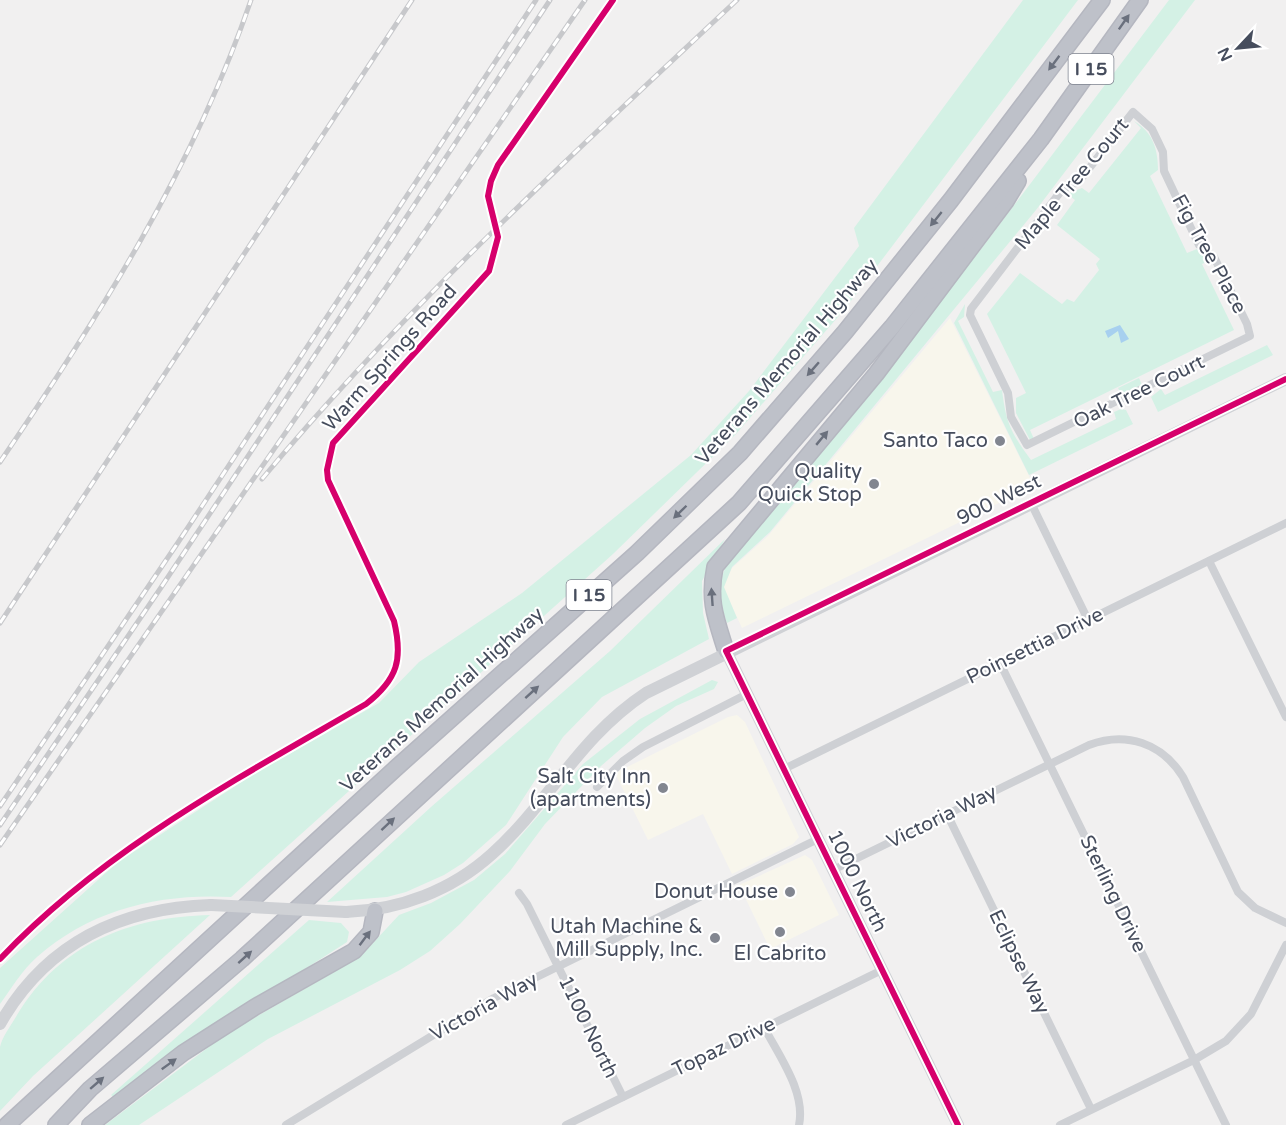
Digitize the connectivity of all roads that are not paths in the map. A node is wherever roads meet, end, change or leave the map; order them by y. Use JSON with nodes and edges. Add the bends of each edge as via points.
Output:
{"nodes":[{"id":1,"x":613,"y":0,"type":"edge"},
{"id":2,"x":1102,"y":0,"type":"edge"},
{"id":3,"x":1140,"y":0,"type":"edge"},
{"id":4,"x":1133,"y":112,"type":"joint"},
{"id":5,"x":1041,"y":139,"type":"junction"},
{"id":6,"x":1250,"y":336,"type":"joint"},
{"id":7,"x":1286,"y":379,"type":"edge"},
{"id":8,"x":1027,"y":445,"type":"joint"},
{"id":9,"x":1031,"y":503,"type":"junction"},
{"id":10,"x":1286,"y":523,"type":"edge"},
{"id":11,"x":1209,"y":561,"type":"junction"},
{"id":12,"x":1088,"y":620,"type":"junction"},
{"id":13,"x":726,"y":651,"type":"junction"},
{"id":14,"x":1000,"y":663,"type":"junction"},
{"id":15,"x":747,"y":694,"type":"junction"},
{"id":16,"x":1286,"y":717,"type":"edge"},
{"id":17,"x":1050,"y":764,"type":"junction"},
{"id":18,"x":784,"y":769,"type":"junction"},
{"id":19,"x":597,"y":787,"type":"dead end"},
{"id":20,"x":947,"y":814,"type":"junction"},
{"id":21,"x":818,"y":839,"type":"junction"},
{"id":22,"x":833,"y":870,"type":"junction"},
{"id":23,"x":519,"y":893,"type":"dead end"},
{"id":24,"x":375,"y":911,"type":"junction"},
{"id":25,"x":1286,"y":923,"type":"edge"},
{"id":26,"x":1286,"y":945,"type":"edge"},
{"id":27,"x":0,"y":959,"type":"edge"},
{"id":28,"x":558,"y":966,"type":"junction"},
{"id":29,"x":882,"y":970,"type":"junction"},
{"id":30,"x":0,"y":1024,"type":"edge"},
{"id":31,"x":765,"y":1027,"type":"junction"},
{"id":32,"x":1194,"y":1060,"type":"junction"},
{"id":33,"x":623,"y":1097,"type":"junction"},
{"id":34,"x":1091,"y":1109,"type":"junction"},
{"id":35,"x":7,"y":1125,"type":"edge"},
{"id":36,"x":56,"y":1125,"type":"edge"},
{"id":37,"x":90,"y":1125,"type":"edge"},
{"id":38,"x":286,"y":1125,"type":"edge"},
{"id":39,"x":566,"y":1125,"type":"edge"},
{"id":40,"x":798,"y":1125,"type":"edge"},
{"id":41,"x":958,"y":1125,"type":"edge"},
{"id":42,"x":1060,"y":1125,"type":"edge"},
{"id":43,"x":1226,"y":1125,"type":"edge"}],
"edges":[{"from":1,"to":27,"type":"street","name":"Warm Springs Road","via":[[495,173],[488,196],[498,237],[489,271],[333,443],[327,470],[331,488],[394,621],[399,641],[391,680],[366,704],[201,799],[136,842],[71,893]]},
{"from":2,"to":35,"type":"highway","name":"Veterans Memorial Highway","number":"I 15","one_way":true,"via":[[944,209],[740,453],[637,553]]},
{"from":5,"to":3,"type":"highway","number":"I 15","one_way":true},
{"from":4,"to":6,"type":"street","name":"Fig Tree Place","via":[[1149,126],[1162,149],[1165,174],[1199,244],[1215,259]]},
{"from":4,"to":8,"type":"street","name":"Maple Tree Court","via":[[1080,180],[1061,191],[973,305],[970,315],[1008,393],[1011,417]]},
{"from":13,"to":5,"type":"highway","one_way":true,"via":[[713,611],[715,567],[876,374],[942,288],[1006,201]]},
{"from":36,"to":5,"type":"highway","number":"I 15","one_way":true,"via":[[90,1089],[242,959],[740,503],[892,327]]},
{"from":6,"to":8,"type":"street","name":"Oak Tree Court"},
{"from":7,"to":9,"type":"main road","name":"900 West"},
{"from":9,"to":12,"type":"street"},
{"from":9,"to":13,"type":"main road","name":"900 West"},
{"from":10,"to":11,"type":"street","name":"Poinsettia Drive"},
{"from":11,"to":12,"type":"street","name":"Poinsettia Drive"},
{"from":11,"to":16,"type":"street"},
{"from":12,"to":14,"type":"street","name":"Poinsettia Drive"},
{"from":13,"to":15,"type":"main road","name":"1000 North"},
{"from":13,"to":24,"type":"main road","name":"900 West","via":[[646,693],[612,717],[492,854],[437,891]]},
{"from":14,"to":17,"type":"street","name":"Sterling Drive"},
{"from":14,"to":18,"type":"street","name":"Poinsettia Drive"},
{"from":15,"to":18,"type":"main road","name":"1000 North"},
{"from":15,"to":19,"type":"street","via":[[643,747]]},
{"from":17,"to":20,"type":"street","name":"Victoria Way"},
{"from":17,"to":25,"type":"street","name":"Victoria Way","via":[[1108,739],[1141,742],[1162,753],[1182,777],[1238,892],[1255,908]]},
{"from":17,"to":32,"type":"street","name":"Sterling Drive"},
{"from":18,"to":21,"type":"main road","name":"1000 North"},
{"from":20,"to":22,"type":"street","name":"Victoria Way"},
{"from":20,"to":34,"type":"street","name":"Eclipse Way"},
{"from":21,"to":22,"type":"main road","name":"1000 North"},
{"from":21,"to":28,"type":"street","name":"Victoria Way"},
{"from":22,"to":29,"type":"main road","name":"1000 North"},
{"from":23,"to":28,"type":"street","name":"1100 North"},
{"from":24,"to":30,"type":"main road","name":"900 West","bridge":true,"via":[[211,905],[159,909],[118,920],[98,929],[42,969]]},
{"from":37,"to":24,"type":"highway","one_way":true,"via":[[192,1047],[354,951],[370,932]]},
{"from":26,"to":32,"type":"street","via":[[1244,1024],[1216,1048]]},
{"from":28,"to":33,"type":"street","name":"1100 North"},
{"from":28,"to":38,"type":"street","name":"Victoria Way","via":[[478,1007]]},
{"from":29,"to":31,"type":"street","name":"Topaz Drive"},
{"from":29,"to":41,"type":"main road","name":"1000 North"},
{"from":31,"to":33,"type":"street","name":"Topaz Drive"},
{"from":31,"to":40,"type":"street","via":[[797,1094]]},
{"from":32,"to":34,"type":"street"},
{"from":32,"to":43,"type":"street","name":"Sterling Drive"},
{"from":33,"to":39,"type":"street","name":"Topaz Drive"},
{"from":34,"to":42,"type":"street"}]}
